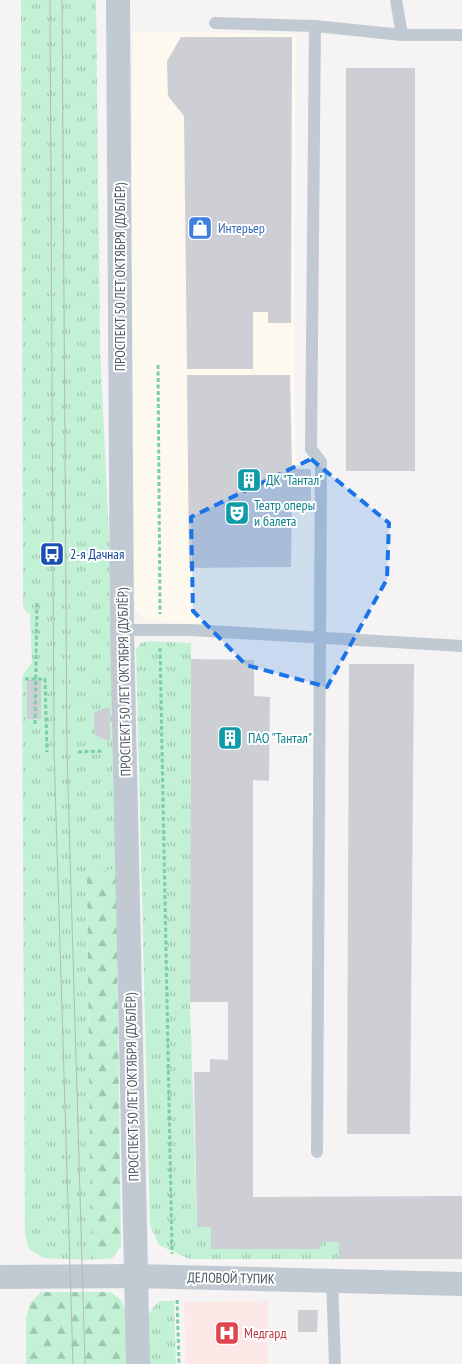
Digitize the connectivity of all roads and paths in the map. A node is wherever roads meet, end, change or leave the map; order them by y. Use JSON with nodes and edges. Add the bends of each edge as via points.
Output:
{"nodes":[{"id":1,"x":118,"y":0,"type":"edge"},
{"id":2,"x":396,"y":0,"type":"edge"},
{"id":3,"x":215,"y":23,"type":"dead end"},
{"id":4,"x":315,"y":26,"type":"junction"},
{"id":5,"x":462,"y":34,"type":"edge"},
{"id":6,"x":402,"y":35,"type":"junction"},
{"id":7,"x":158,"y":364,"type":"dead end"},
{"id":8,"x":37,"y":602,"type":"dead end"},
{"id":9,"x":122,"y":630,"type":"junction"},
{"id":10,"x":160,"y":630,"type":"junction"},
{"id":11,"x":319,"y":636,"type":"junction"},
{"id":12,"x":462,"y":646,"type":"edge"},
{"id":13,"x":25,"y":679,"type":"dead end"},
{"id":14,"x":34,"y":679,"type":"junction"},
{"id":15,"x":35,"y":724,"type":"dead end"},
{"id":16,"x":104,"y":751,"type":"dead end"},
{"id":17,"x":47,"y":752,"type":"dead end"},
{"id":18,"x":78,"y":752,"type":"dead end"},
{"id":19,"x":317,"y":1152,"type":"dead end"},
{"id":20,"x":136,"y":1276,"type":"junction"},
{"id":21,"x":175,"y":1276,"type":"junction"},
{"id":22,"x":0,"y":1277,"type":"edge"},
{"id":23,"x":332,"y":1280,"type":"junction"},
{"id":24,"x":462,"y":1284,"type":"edge"},
{"id":25,"x":138,"y":1364,"type":"edge"},
{"id":26,"x":179,"y":1364,"type":"edge"},
{"id":27,"x":334,"y":1364,"type":"edge"}],
"edges":[{"from":1,"to":9,"type":"street","name":"ПРОСПЕКТ 50 ЛЕТ ОКТЯБРЯ (ДУБЛЁР)"},
{"from":2,"to":6,"type":"lane"},
{"from":3,"to":4,"type":"lane"},
{"from":4,"to":6,"type":"lane"},
{"from":4,"to":11,"type":"lane","via":[[311,449],[321,462]]},
{"from":5,"to":6,"type":"lane"},
{"from":7,"to":10,"type":"path"},
{"from":8,"to":14,"type":"path","via":[[37,669]]},
{"from":9,"to":10,"type":"lane"},
{"from":9,"to":20,"type":"street","name":"ПРОСПЕКТ 50 ЛЕТ ОКТЯБРЯ (ДУБЛЁР)"},
{"from":10,"to":11,"type":"lane"},
{"from":10,"to":21,"type":"path","via":[[171,1238]]},
{"from":11,"to":12,"type":"lane"},
{"from":11,"to":19,"type":"lane"},
{"from":13,"to":14,"type":"path"},
{"from":14,"to":15,"type":"path"},
{"from":14,"to":17,"type":"path","via":[[45,679]]},
{"from":16,"to":18,"type":"path"},
{"from":20,"to":21,"type":"street","name":"ДЕЛОВОЙ ТУПИК"},
{"from":20,"to":22,"type":"street","name":"ДЕЛОВОЙ ТУПИК"},
{"from":20,"to":25,"type":"street","name":"ПРОСПЕКТ 50 ЛЕТ ОКТЯБРЯ (ДУБЛЁР)"},
{"from":21,"to":23,"type":"street","name":"ДЕЛОВОЙ ТУПИК"},
{"from":21,"to":26,"type":"path"},
{"from":23,"to":24,"type":"street","name":"ДЕЛОВОЙ ТУПИК"},
{"from":23,"to":27,"type":"lane"}]}
